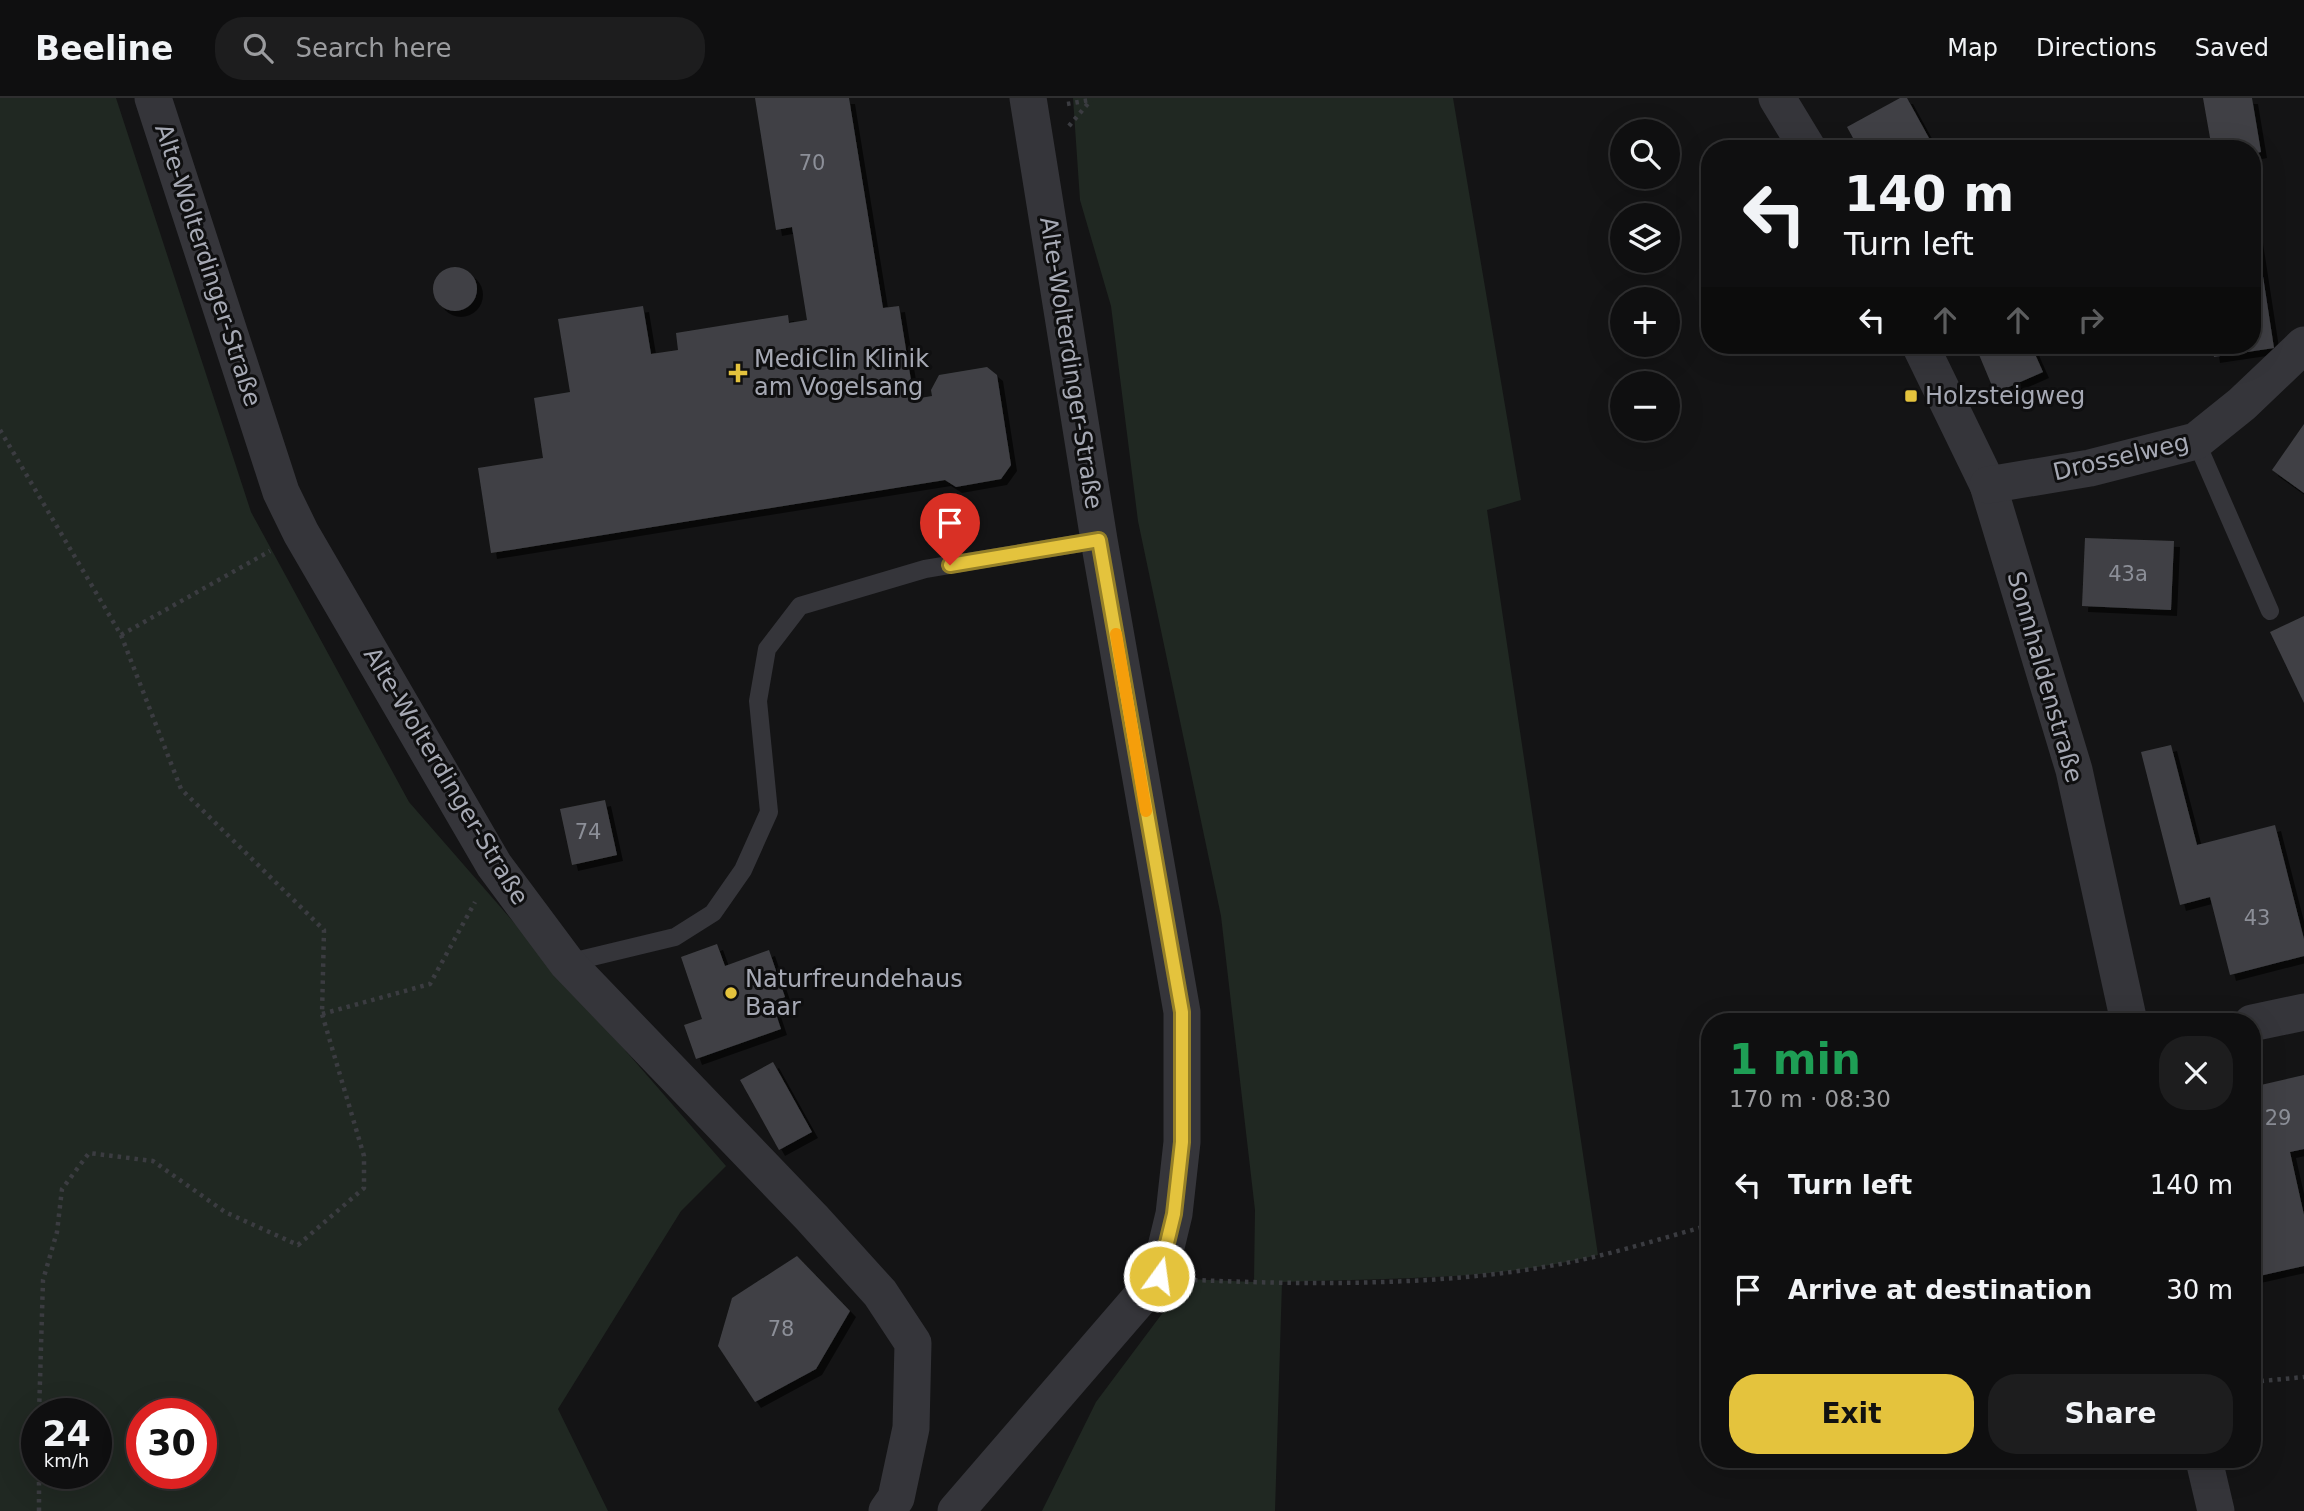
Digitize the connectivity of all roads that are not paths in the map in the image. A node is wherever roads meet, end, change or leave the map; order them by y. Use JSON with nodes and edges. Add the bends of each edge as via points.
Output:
{"nodes":[{"id":1,"x":153,"y":98,"type":"edge"},
{"id":2,"x":1028,"y":98,"type":"edge"},
{"id":3,"x":1777,"y":98,"type":"edge"},
{"id":4,"x":1803,"y":140,"type":"edge"},
{"id":5,"x":2304,"y":345,"type":"edge"},
{"id":6,"x":1924,"y":354,"type":"edge"},
{"id":7,"x":2196,"y":441,"type":"junction"},
{"id":8,"x":1988,"y":485,"type":"junction"},
{"id":9,"x":1099,"y":540,"type":"junction"},
{"id":10,"x":2270,"y":611,"type":"dead end"},
{"id":11,"x":567,"y":963,"type":"junction"},
{"id":12,"x":2304,"y":1012,"type":"edge"},
{"id":13,"x":2127,"y":1013,"type":"edge"},
{"id":14,"x":2261,"y":1021,"type":"edge"},
{"id":15,"x":2206,"y":1468,"type":"edge"},
{"id":16,"x":887,"y":1511,"type":"edge"},
{"id":17,"x":956,"y":1511,"type":"edge"},
{"id":18,"x":2216,"y":1511,"type":"edge"}],
"edges":[{"from":1,"to":11,"type":"street","name":"Alte-Wolterdinger-Straße","via":[[281,492],[494,865]]},
{"from":2,"to":9,"type":"street","name":"Alte-Wolterdinger-Straße"},
{"from":3,"to":4,"type":"street"},
{"from":5,"to":7,"type":"street","name":"Drosselweg"},
{"from":6,"to":8,"type":"street","name":"Sonnhaldenstraße"},
{"from":7,"to":8,"type":"street","name":"Drosselweg","via":[[2090,468]]},
{"from":7,"to":10,"type":"lane"},
{"from":8,"to":13,"type":"street","name":"Sonnhaldenstraße","via":[[2074,770]]},
{"from":9,"to":11,"type":"lane","via":[[925,569],[800,606],[767,649],[758,701],[769,812],[743,870],[713,913],[676,937]]},
{"from":9,"to":17,"type":"street","name":"Alte-Wolterdinger-Straße","via":[[1182,1012],[1182,1142],[1174,1214],[1159,1276]]},
{"from":11,"to":16,"type":"street","name":"Alte-Wolterdinger-Straße","via":[[812,1218],[880,1293],[913,1343],[911,1428],[896,1498]]},
{"from":12,"to":14,"type":"street"},
{"from":15,"to":18,"type":"street"}]}
